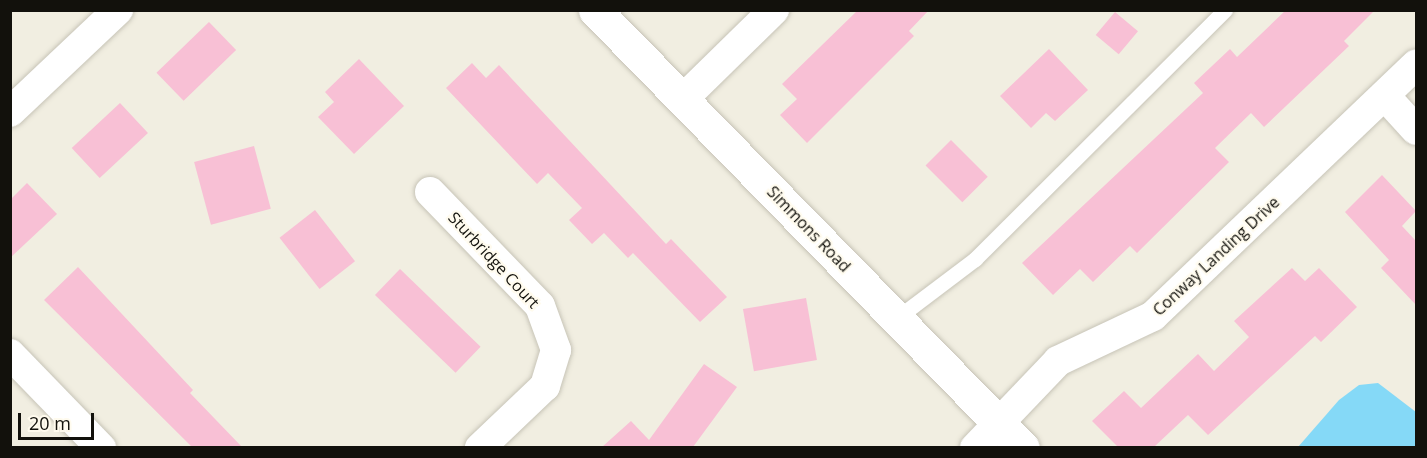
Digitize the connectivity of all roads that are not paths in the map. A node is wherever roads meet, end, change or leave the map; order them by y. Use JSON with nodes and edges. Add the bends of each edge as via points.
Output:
{"nodes":[{"id":1,"x":117,"y":10,"type":"edge"},
{"id":2,"x":595,"y":10,"type":"edge"},
{"id":3,"x":774,"y":10,"type":"edge"},
{"id":4,"x":1224,"y":10,"type":"edge"},
{"id":5,"x":1416,"y":65,"type":"edge"},
{"id":6,"x":1384,"y":96,"type":"junction"},
{"id":7,"x":682,"y":100,"type":"junction"},
{"id":8,"x":10,"y":112,"type":"edge"},
{"id":9,"x":1416,"y":130,"type":"edge"},
{"id":10,"x":430,"y":192,"type":"dead end"},
{"id":11,"x":897,"y":318,"type":"junction"},
{"id":12,"x":10,"y":354,"type":"edge"},
{"id":13,"x":999,"y":423,"type":"junction"},
{"id":14,"x":100,"y":447,"type":"edge"},
{"id":15,"x":480,"y":447,"type":"edge"},
{"id":16,"x":975,"y":447,"type":"edge"},
{"id":17,"x":1023,"y":447,"type":"edge"}],
"edges":[{"from":1,"to":8,"type":"street"},
{"from":2,"to":7,"type":"street","name":"Simmons Road"},
{"from":3,"to":7,"type":"street"},
{"from":4,"to":11,"type":"lane","via":[[975,259]]},
{"from":5,"to":6,"type":"street","name":"Conway Landing Drive"},
{"from":6,"to":9,"type":"street"},
{"from":6,"to":13,"type":"street","name":"Conway Landing Drive","via":[[1153,316],[1058,361]]},
{"from":7,"to":11,"type":"street","name":"Simmons Road"},
{"from":10,"to":15,"type":"street","name":"Sturbridge Court","via":[[540,306],[556,350],[545,386]]},
{"from":11,"to":13,"type":"street","name":"Simmons Road"},
{"from":12,"to":14,"type":"street"},
{"from":13,"to":16,"type":"street","name":"Conway Landing Drive"},
{"from":13,"to":17,"type":"street","name":"Simmons Road"}]}
